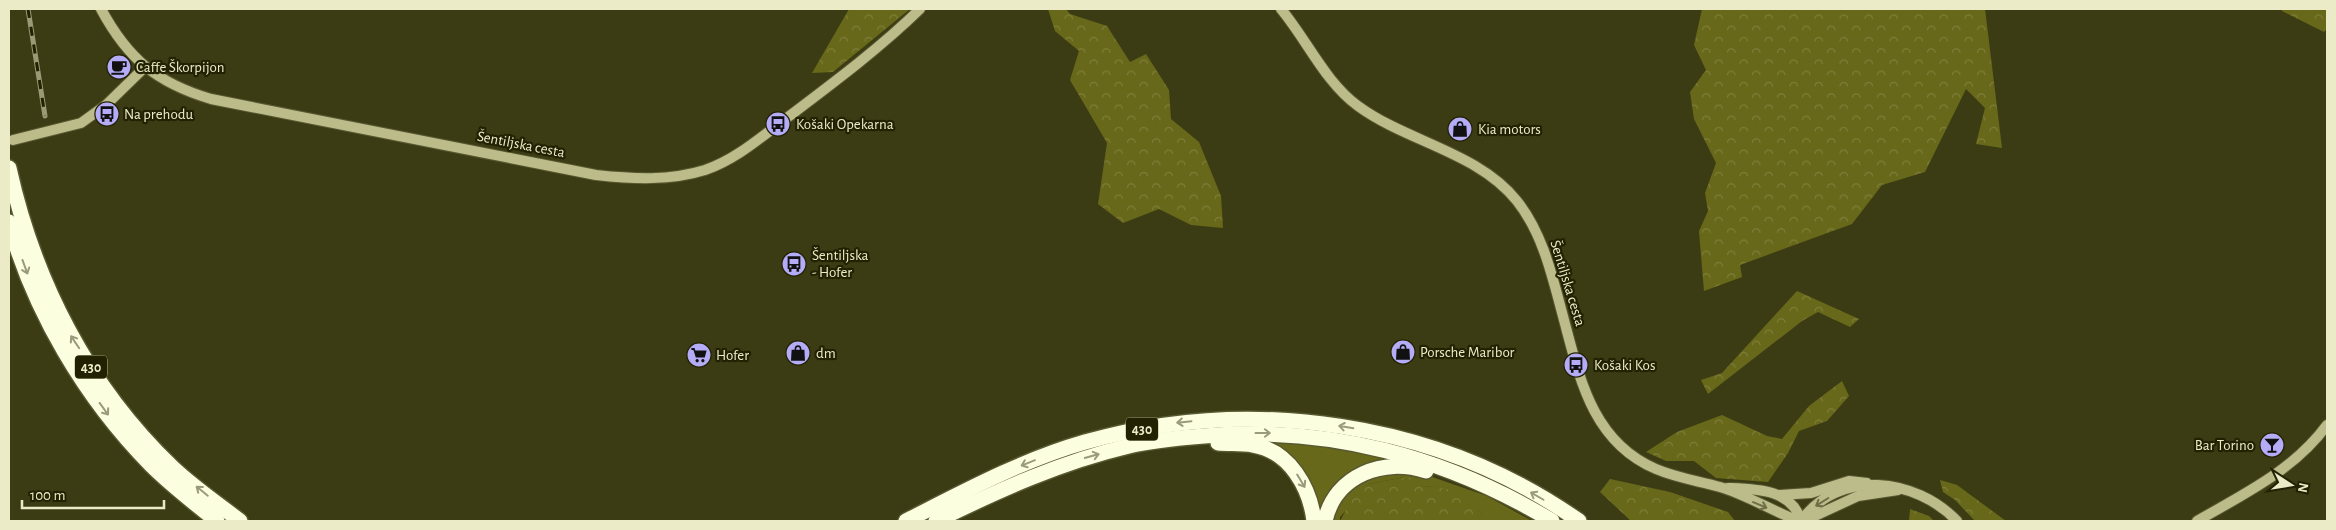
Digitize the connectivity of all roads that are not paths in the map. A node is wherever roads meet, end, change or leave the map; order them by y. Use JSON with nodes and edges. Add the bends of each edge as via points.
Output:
{"nodes":[{"id":1,"x":101,"y":9,"type":"edge"},
{"id":2,"x":920,"y":9,"type":"edge"},
{"id":3,"x":1281,"y":9,"type":"edge"},
{"id":4,"x":145,"y":67,"type":"junction"},
{"id":5,"x":13,"y":140,"type":"dead end"},
{"id":6,"x":9,"y":168,"type":"edge"},
{"id":7,"x":9,"y":222,"type":"edge"},
{"id":8,"x":2327,"y":426,"type":"edge"},
{"id":9,"x":1162,"y":440,"type":"junction"},
{"id":10,"x":1870,"y":484,"type":"junction"},
{"id":11,"x":1722,"y":488,"type":"junction"},
{"id":12,"x":1902,"y":489,"type":"junction"},
{"id":13,"x":1500,"y":492,"type":"junction"},
{"id":14,"x":1780,"y":495,"type":"junction"},
{"id":15,"x":217,"y":521,"type":"edge"},
{"id":16,"x":240,"y":521,"type":"edge"},
{"id":17,"x":906,"y":521,"type":"edge"},
{"id":18,"x":936,"y":521,"type":"edge"},
{"id":19,"x":1314,"y":521,"type":"edge"},
{"id":20,"x":1326,"y":521,"type":"edge"},
{"id":21,"x":1552,"y":521,"type":"edge"},
{"id":22,"x":1579,"y":521,"type":"edge"},
{"id":23,"x":1801,"y":521,"type":"edge"},
{"id":24,"x":1957,"y":521,"type":"edge"},
{"id":25,"x":2197,"y":521,"type":"edge"}],
"edges":[{"from":1,"to":4,"type":"street","name":"Šentiljska cesta","via":[[115,34]]},
{"from":2,"to":4,"type":"street","name":"Šentiljska cesta","via":[[817,95],[730,160],[703,171],[650,179],[596,175],[211,99],[167,82]]},
{"from":3,"to":11,"type":"street","name":"Šentiljska cesta","via":[[1340,89],[1356,105],[1379,121],[1474,166],[1504,186],[1518,202],[1545,253],[1584,392],[1595,416],[1609,434],[1641,462]]},
{"from":4,"to":5,"type":"street","via":[[106,105],[81,123]]},
{"from":16,"to":6,"type":"highway","number":"430","one_way":true,"via":[[172,467],[120,409],[68,333],[38,268],[17,207]]},
{"from":7,"to":15,"type":"highway","number":"430","one_way":true,"via":[[32,288],[82,379],[113,422],[151,465]]},
{"from":8,"to":25,"type":"street","via":[[2305,452],[2284,469]]},
{"from":9,"to":13,"type":"highway","number":"430","one_way":true,"via":[[1264,433],[1317,437],[1410,456]]},
{"from":18,"to":9,"type":"highway","number":"430","one_way":true,"via":[[1032,476],[1087,457]]},
{"from":9,"to":19,"type":"highway","one_way":true,"via":[[1254,445],[1272,452],[1290,465],[1303,484],[1312,504]]},
{"from":10,"to":12,"type":"street"},
{"from":10,"to":14,"type":"street","name":"Šentiljska cesta","via":[[1849,480],[1811,493]]},
{"from":10,"to":23,"type":"street","one_way":true,"via":[[1831,496],[1811,509]]},
{"from":11,"to":14,"type":"street","name":"Šentiljska cesta","via":[[1761,490]]},
{"from":11,"to":23,"type":"street","name":"Šentiljska cesta","one_way":true},
{"from":12,"to":23,"type":"street","via":[[1858,496]]},
{"from":12,"to":24,"type":"street","via":[[1933,501]]},
{"from":13,"to":20,"type":"highway","via":[[1420,469],[1383,467],[1348,482],[1334,498]]},
{"from":13,"to":21,"type":"highway","number":"430"},
{"from":14,"to":23,"type":"street","via":[[1792,504]]},
{"from":22,"to":17,"type":"highway","number":"430","one_way":true,"via":[[1495,472],[1428,446],[1361,430],[1266,418],[1174,424],[1084,442],[977,485]]}]}
